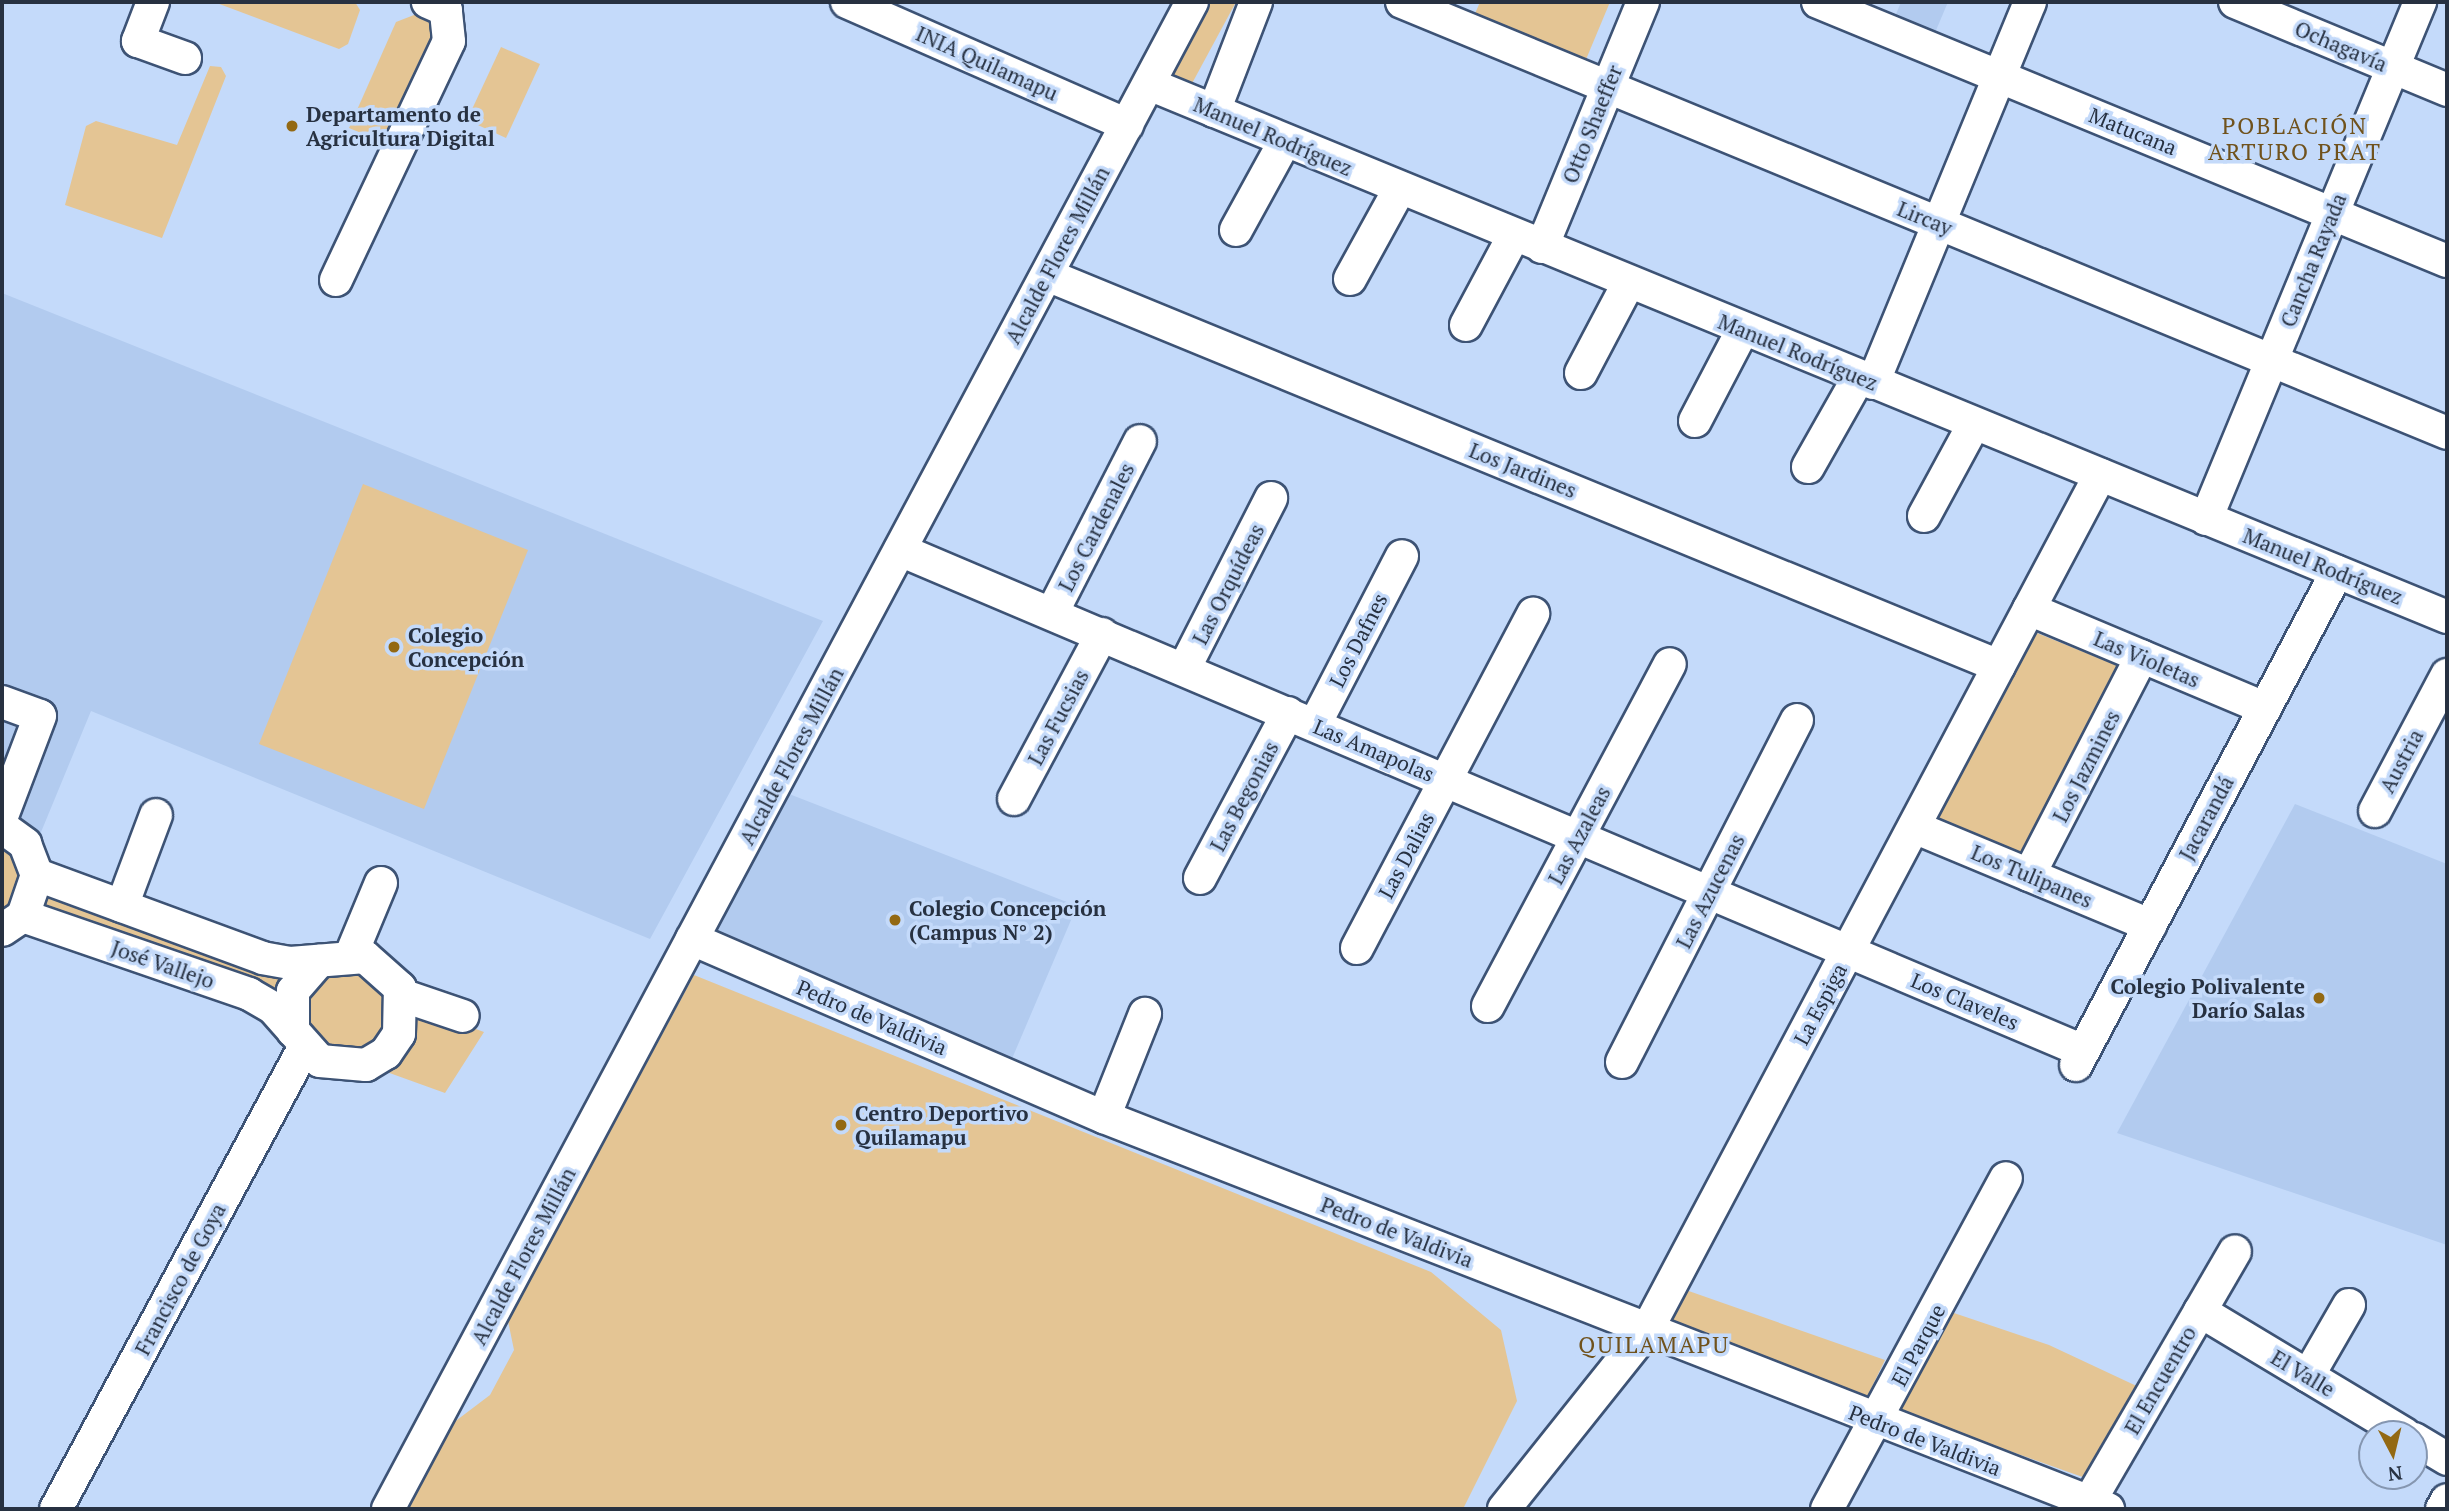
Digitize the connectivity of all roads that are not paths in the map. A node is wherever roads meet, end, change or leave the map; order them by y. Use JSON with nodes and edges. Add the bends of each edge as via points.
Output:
{"nodes":[{"id":1,"x":153,"y":2,"type":"edge"},
{"id":2,"x":428,"y":2,"type":"edge"},
{"id":3,"x":847,"y":2,"type":"edge"},
{"id":4,"x":1192,"y":2,"type":"edge"},
{"id":5,"x":1256,"y":2,"type":"edge"},
{"id":6,"x":1402,"y":2,"type":"edge"},
{"id":7,"x":1643,"y":2,"type":"edge"},
{"id":8,"x":1818,"y":2,"type":"edge"},
{"id":9,"x":2030,"y":2,"type":"edge"},
{"id":10,"x":2235,"y":2,"type":"edge"},
{"id":11,"x":2420,"y":2,"type":"edge"},
{"id":12,"x":186,"y":58,"type":"dead end"},
{"id":13,"x":2393,"y":67,"type":"junction"},
{"id":14,"x":1999,"y":76,"type":"junction"},
{"id":15,"x":1149,"y":83,"type":"junction"},
{"id":16,"x":1608,"y":87,"type":"junction"},
{"id":17,"x":2447,"y":90,"type":"edge"},
{"id":18,"x":1214,"y":111,"type":"junction"},
{"id":19,"x":1127,"y":125,"type":"junction"},
{"id":20,"x":1285,"y":141,"type":"junction"},
{"id":21,"x":1400,"y":188,"type":"junction"},
{"id":22,"x":2332,"y":213,"type":"junction"},
{"id":23,"x":1938,"y":223,"type":"junction"},
{"id":24,"x":1236,"y":230,"type":"dead end"},
{"id":25,"x":1528,"y":241,"type":"junction"},
{"id":26,"x":2447,"y":261,"type":"edge"},
{"id":27,"x":1047,"y":275,"type":"junction"},
{"id":28,"x":1350,"y":279,"type":"dead end"},
{"id":29,"x":336,"y":280,"type":"dead end"},
{"id":30,"x":1629,"y":282,"type":"junction"},
{"id":31,"x":1466,"y":325,"type":"dead end"},
{"id":32,"x":1743,"y":329,"type":"junction"},
{"id":33,"x":2271,"y":360,"type":"junction"},
{"id":34,"x":1581,"y":373,"type":"dead end"},
{"id":35,"x":1866,"y":380,"type":"junction"},
{"id":36,"x":1695,"y":421,"type":"dead end"},
{"id":37,"x":1974,"y":424,"type":"junction"},
{"id":38,"x":2447,"y":433,"type":"edge"},
{"id":39,"x":1140,"y":441,"type":"dead end"},
{"id":40,"x":1808,"y":467,"type":"dead end"},
{"id":41,"x":2100,"y":475,"type":"junction"},
{"id":42,"x":1271,"y":498,"type":"dead end"},
{"id":43,"x":1924,"y":516,"type":"dead end"},
{"id":44,"x":2206,"y":519,"type":"junction"},
{"id":45,"x":900,"y":550,"type":"junction"},
{"id":46,"x":1402,"y":556,"type":"dead end"},
{"id":47,"x":2337,"y":572,"type":"junction"},
{"id":48,"x":2029,"y":609,"type":"junction"},
{"id":49,"x":1052,"y":613,"type":"junction"},
{"id":50,"x":1533,"y":614,"type":"dead end"},
{"id":51,"x":2447,"y":617,"type":"edge"},
{"id":52,"x":1101,"y":635,"type":"junction"},
{"id":53,"x":2142,"y":656,"type":"junction"},
{"id":54,"x":1670,"y":664,"type":"dead end"},
{"id":55,"x":1999,"y":666,"type":"junction"},
{"id":56,"x":1184,"y":669,"type":"junction"},
{"id":57,"x":2447,"y":675,"type":"edge"},
{"id":58,"x":2,"y":702,"type":"edge"},
{"id":59,"x":2265,"y":708,"type":"junction"},
{"id":60,"x":1301,"y":719,"type":"junction"},
{"id":61,"x":1797,"y":720,"type":"dead end"},
{"id":62,"x":1445,"y":780,"type":"junction"},
{"id":63,"x":1014,"y":799,"type":"dead end"},
{"id":64,"x":2375,"y":811,"type":"dead end"},
{"id":65,"x":156,"y":815,"type":"dead end"},
{"id":66,"x":2,"y":816,"type":"edge"},
{"id":67,"x":2,"y":827,"type":"edge"},
{"id":68,"x":1914,"y":827,"type":"junction"},
{"id":69,"x":1578,"y":836,"type":"junction"},
{"id":70,"x":37,"y":875,"type":"junction"},
{"id":71,"x":2029,"y":875,"type":"junction"},
{"id":72,"x":1200,"y":878,"type":"dead end"},
{"id":73,"x":381,"y":883,"type":"dead end"},
{"id":74,"x":1709,"y":892,"type":"junction"},
{"id":75,"x":122,"y":906,"type":"junction"},
{"id":76,"x":12,"y":923,"type":"edge"},
{"id":77,"x":2150,"y":925,"type":"junction"},
{"id":78,"x":692,"y":939,"type":"junction"},
{"id":79,"x":1357,"y":948,"type":"dead end"},
{"id":80,"x":1848,"y":951,"type":"junction"},
{"id":81,"x":351,"y":955,"type":"junction"},
{"id":82,"x":319,"y":961,"type":"junction"},
{"id":83,"x":401,"y":995,"type":"junction"},
{"id":84,"x":1488,"y":1006,"type":"dead end"},
{"id":85,"x":1145,"y":1014,"type":"dead end"},
{"id":86,"x":463,"y":1016,"type":"dead end"},
{"id":87,"x":305,"y":1047,"type":"junction"},
{"id":88,"x":2079,"y":1058,"type":"joint"},
{"id":89,"x":1622,"y":1062,"type":"dead end"},
{"id":90,"x":1104,"y":1117,"type":"junction"},
{"id":91,"x":2006,"y":1178,"type":"dead end"},
{"id":92,"x":2235,"y":1251,"type":"dead end"},
{"id":93,"x":2349,"y":1305,"type":"dead end"},
{"id":94,"x":2200,"y":1311,"type":"junction"},
{"id":95,"x":1647,"y":1330,"type":"junction"},
{"id":96,"x":2308,"y":1376,"type":"junction"},
{"id":97,"x":2382,"y":1420,"type":"edge"},
{"id":98,"x":1876,"y":1423,"type":"junction"},
{"id":99,"x":2428,"y":1447,"type":"edge"},
{"id":100,"x":2447,"y":1459,"type":"edge"},
{"id":101,"x":2094,"y":1506,"type":"edge"},
{"id":102,"x":56,"y":1509,"type":"edge"},
{"id":103,"x":77,"y":1509,"type":"edge"},
{"id":104,"x":388,"y":1509,"type":"edge"},
{"id":105,"x":1504,"y":1509,"type":"edge"},
{"id":106,"x":1827,"y":1509,"type":"edge"}],
"edges":[{"from":1,"to":12,"type":"street","via":[[138,41]]},
{"from":2,"to":29,"type":"street","via":[[446,10],[449,41]]},
{"from":3,"to":19,"type":"street","name":"INIA Quilamapu"},
{"from":4,"to":15,"type":"street","name":"Alcalde Flores Millán"},
{"from":5,"to":18,"type":"street"},
{"from":6,"to":16,"type":"street","name":"Lircay"},
{"from":7,"to":16,"type":"street","name":"Otto Shaeffer"},
{"from":8,"to":14,"type":"street","name":"Matucana"},
{"from":9,"to":14,"type":"street"},
{"from":10,"to":13,"type":"street","name":"Ochagavía"},
{"from":11,"to":13,"type":"street","name":"Cancha Rayada"},
{"from":13,"to":17,"type":"street","name":"Ochagavía"},
{"from":13,"to":22,"type":"street","name":"Cancha Rayada"},
{"from":14,"to":22,"type":"street","name":"Matucana"},
{"from":14,"to":23,"type":"street"},
{"from":15,"to":18,"type":"street","name":"Manuel Rodríguez"},
{"from":15,"to":19,"type":"street","name":"Alcalde Flores Millán"},
{"from":16,"to":23,"type":"street","name":"Lircay"},
{"from":16,"to":25,"type":"street","name":"Otto Shaeffer"},
{"from":18,"to":20,"type":"street","name":"Manuel Rodríguez"},
{"from":19,"to":27,"type":"street","name":"Alcalde Flores Millán"},
{"from":20,"to":21,"type":"street","name":"Manuel Rodríguez"},
{"from":20,"to":24,"type":"street"},
{"from":21,"to":25,"type":"street","name":"Manuel Rodríguez"},
{"from":21,"to":28,"type":"street"},
{"from":22,"to":26,"type":"street","name":"Matucana"},
{"from":22,"to":33,"type":"street","name":"Cancha Rayada"},
{"from":23,"to":33,"type":"street","name":"Lircay"},
{"from":23,"to":35,"type":"street"},
{"from":25,"to":30,"type":"street","name":"Manuel Rodríguez"},
{"from":25,"to":31,"type":"street","name":"Otto Shaeffer"},
{"from":27,"to":45,"type":"street","name":"Alcalde Flores Millán"},
{"from":27,"to":55,"type":"street","name":"Los Jardines"},
{"from":30,"to":32,"type":"street","name":"Manuel Rodríguez"},
{"from":30,"to":34,"type":"street"},
{"from":32,"to":35,"type":"street","name":"Manuel Rodríguez"},
{"from":32,"to":36,"type":"street"},
{"from":33,"to":38,"type":"street","name":"Lircay"},
{"from":33,"to":44,"type":"street","name":"Cancha Rayada"},
{"from":35,"to":37,"type":"street","name":"Manuel Rodríguez"},
{"from":35,"to":40,"type":"street"},
{"from":37,"to":41,"type":"street","name":"Manuel Rodríguez"},
{"from":37,"to":43,"type":"street"},
{"from":39,"to":49,"type":"street","name":"Los Cardenales"},
{"from":41,"to":44,"type":"street","name":"Manuel Rodríguez"},
{"from":41,"to":48,"type":"street","name":"La Espiga"},
{"from":42,"to":56,"type":"street","name":"Las Orquídeas"},
{"from":44,"to":47,"type":"street","name":"Manuel Rodríguez"},
{"from":45,"to":49,"type":"street","name":"Las Amapolas"},
{"from":45,"to":78,"type":"street","name":"Alcalde Flores Millán"},
{"from":46,"to":60,"type":"street","name":"Los Dafnes"},
{"from":47,"to":51,"type":"street","name":"Manuel Rodríguez"},
{"from":47,"to":59,"type":"street","name":"Jacarandá"},
{"from":48,"to":53,"type":"street","name":"Las Violetas"},
{"from":48,"to":55,"type":"street","name":"La Espiga"},
{"from":49,"to":52,"type":"street","name":"Las Amapolas"},
{"from":50,"to":62,"type":"street","name":"Las Dalias"},
{"from":52,"to":56,"type":"street","name":"Las Amapolas"},
{"from":52,"to":63,"type":"street","name":"Las Fucsias"},
{"from":53,"to":59,"type":"street","name":"Las Violetas"},
{"from":53,"to":71,"type":"street","name":"Los Jazmines"},
{"from":54,"to":69,"type":"street","name":"Las Azaleas"},
{"from":55,"to":68,"type":"street","name":"La Espiga"},
{"from":56,"to":60,"type":"street","name":"Las Amapolas"},
{"from":57,"to":64,"type":"street","name":"Austria"},
{"from":58,"to":66,"type":"street","via":[[40,716]]},
{"from":59,"to":77,"type":"street","name":"Jacarandá"},
{"from":60,"to":62,"type":"street","name":"Las Amapolas"},
{"from":60,"to":72,"type":"street","name":"Las Begonias"},
{"from":61,"to":74,"type":"street","name":"Las Azucenas"},
{"from":62,"to":69,"type":"street","name":"Las Amapolas"},
{"from":62,"to":79,"type":"street","name":"Las Dalias"},
{"from":65,"to":75,"type":"street","name":"José Vallejo"},
{"from":67,"to":70,"type":"street","via":[[25,844]]},
{"from":68,"to":71,"type":"street","name":"Los Tulipanes"},
{"from":68,"to":80,"type":"street","name":"La Espiga"},
{"from":69,"to":74,"type":"street","name":"Las Amapolas"},
{"from":69,"to":84,"type":"street","name":"Las Azaleas"},
{"from":70,"to":75,"type":"street","name":"José Vallejo"},
{"from":70,"to":76,"type":"street","name":"José Vallejo"},
{"from":71,"to":77,"type":"street","name":"Los Tulipanes"},
{"from":73,"to":81,"type":"street"},
{"from":74,"to":80,"type":"street","name":"Las Amapolas"},
{"from":74,"to":89,"type":"street","name":"Las Azucenas"},
{"from":75,"to":82,"type":"street","name":"José Vallejo","via":[[263,958]]},
{"from":76,"to":87,"type":"street","name":"José Vallejo","via":[[249,994]]},
{"from":77,"to":88,"type":"street","name":"Jacarandá"},
{"from":78,"to":90,"type":"street","name":"Pedro de Valdivia"},
{"from":78,"to":104,"type":"street","name":"Alcalde Flores Millán"},
{"from":80,"to":88,"type":"street","name":"Los Claveles"},
{"from":80,"to":95,"type":"street","name":"La Espiga"},
{"from":81,"to":82,"type":"street","name":"José Vallejo"},
{"from":81,"to":83,"type":"street","via":[[386,969]]},
{"from":82,"to":87,"type":"street","via":[[293,991]]},
{"from":83,"to":86,"type":"street"},
{"from":83,"to":87,"type":"street","via":[[400,1034],[386,1053],[366,1065]]},
{"from":85,"to":90,"type":"street"},
{"from":87,"to":102,"type":"street","name":"Francisco de Goya"},
{"from":87,"to":103,"type":"street","name":"Francisco de Goya"},
{"from":90,"to":95,"type":"street","name":"Pedro de Valdivia"},
{"from":91,"to":98,"type":"street","name":"El Parque"},
{"from":92,"to":94,"type":"street","name":"El Encuentro"},
{"from":93,"to":96,"type":"street"},
{"from":94,"to":96,"type":"street","name":"El Valle"},
{"from":94,"to":101,"type":"street","name":"El Encuentro"},
{"from":95,"to":98,"type":"street","name":"Pedro de Valdivia"},
{"from":95,"to":105,"type":"street","name":"La Espiga"},
{"from":96,"to":97,"type":"street","name":"El Valle"},
{"from":98,"to":101,"type":"street","name":"Pedro de Valdivia"},
{"from":98,"to":106,"type":"street","name":"El Parque"},
{"from":99,"to":100,"type":"street"}]}
